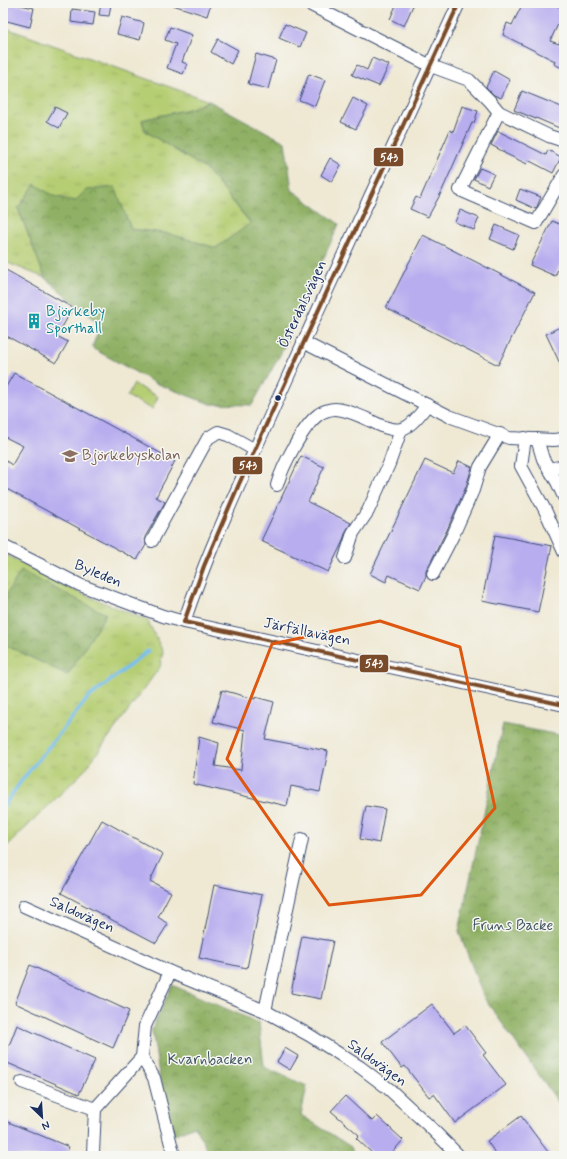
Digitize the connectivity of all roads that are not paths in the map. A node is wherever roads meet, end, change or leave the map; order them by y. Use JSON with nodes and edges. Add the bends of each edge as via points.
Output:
{"nodes":[{"id":1,"x":460,"y":3,"type":"edge"},
{"id":2,"x":310,"y":4,"type":"edge"},
{"id":3,"x":431,"y":66,"type":"junction"},
{"id":4,"x":499,"y":112,"type":"junction"},
{"id":5,"x":564,"y":140,"type":"edge"},
{"id":6,"x":564,"y":176,"type":"edge"},
{"id":7,"x":303,"y":342,"type":"junction"},
{"id":8,"x":428,"y":405,"type":"junction"},
{"id":9,"x":401,"y":430,"type":"junction"},
{"id":10,"x":500,"y":434,"type":"junction"},
{"id":11,"x":525,"y":438,"type":"junction"},
{"id":12,"x":537,"y":439,"type":"junction"},
{"id":13,"x":564,"y":440,"type":"edge"},
{"id":14,"x":255,"y":450,"type":"junction"},
{"id":15,"x":564,"y":466,"type":"edge"},
{"id":16,"x":549,"y":469,"type":"junction"},
{"id":17,"x":277,"y":485,"type":"dead end"},
{"id":18,"x":564,"y":497,"type":"edge"},
{"id":19,"x":152,"y":541,"type":"dead end"},
{"id":20,"x":3,"y":546,"type":"edge"},
{"id":21,"x":564,"y":552,"type":"edge"},
{"id":22,"x":345,"y":558,"type":"dead end"},
{"id":23,"x":433,"y":574,"type":"dead end"},
{"id":24,"x":184,"y":622,"type":"junction"},
{"id":25,"x":564,"y":705,"type":"edge"},
{"id":26,"x":302,"y":839,"type":"dead end"},
{"id":27,"x":24,"y":906,"type":"dead end"},
{"id":28,"x":170,"y":972,"type":"junction"},
{"id":29,"x":265,"y":1010,"type":"junction"},
{"id":30,"x":142,"y":1057,"type":"junction"},
{"id":31,"x":22,"y":1082,"type":"dead end"},
{"id":32,"x":95,"y":1109,"type":"junction"},
{"id":33,"x":92,"y":1156,"type":"edge"},
{"id":34,"x":174,"y":1156,"type":"edge"},
{"id":35,"x":459,"y":1156,"type":"edge"}],
"edges":[{"from":1,"to":3,"type":"street","name":"Österdalsvägen"},
{"from":2,"to":3,"type":"street"},
{"from":3,"to":4,"type":"street","via":[[469,80]]},
{"from":3,"to":7,"type":"street","name":"Österdalsvägen"},
{"from":4,"to":5,"type":"street","via":[[549,136]]},
{"from":4,"to":6,"type":"street","via":[[460,190],[536,223]]},
{"from":7,"to":8,"type":"street"},
{"from":7,"to":14,"type":"street","name":"Österdalsvägen"},
{"from":8,"to":9,"type":"street"},
{"from":8,"to":10,"type":"street","via":[[449,416]]},
{"from":9,"to":17,"type":"street","via":[[382,427],[346,410],[334,409],[318,414],[307,426],[290,455]]},
{"from":9,"to":22,"type":"street","via":[[368,511],[353,533]]},
{"from":10,"to":11,"type":"street","via":[[509,438]]},
{"from":10,"to":23,"type":"street","via":[[480,467],[473,490]]},
{"from":11,"to":12,"type":"street"},
{"from":11,"to":21,"type":"street","via":[[522,466]]},
{"from":12,"to":13,"type":"street"},
{"from":12,"to":16,"type":"street"},
{"from":14,"to":19,"type":"street","via":[[218,432],[208,438]]},
{"from":14,"to":24,"type":"street","name":"Österdalsvägen"},
{"from":15,"to":16,"type":"street"},
{"from":16,"to":18,"type":"street"},
{"from":20,"to":24,"type":"street","name":"Byleden","via":[[80,585]]},
{"from":24,"to":25,"type":"street","name":"Järfällavägen"},
{"from":26,"to":29,"type":"street"},
{"from":27,"to":28,"type":"street","name":"Saldovägen"},
{"from":28,"to":29,"type":"street","name":"Saldovägen"},
{"from":28,"to":30,"type":"street","via":[[145,1026]]},
{"from":29,"to":35,"type":"street","name":"Saldovägen","via":[[372,1076]]},
{"from":30,"to":32,"type":"street"},
{"from":30,"to":34,"type":"street","via":[[154,1078]]},
{"from":31,"to":32,"type":"street"},
{"from":32,"to":33,"type":"street"}]}
